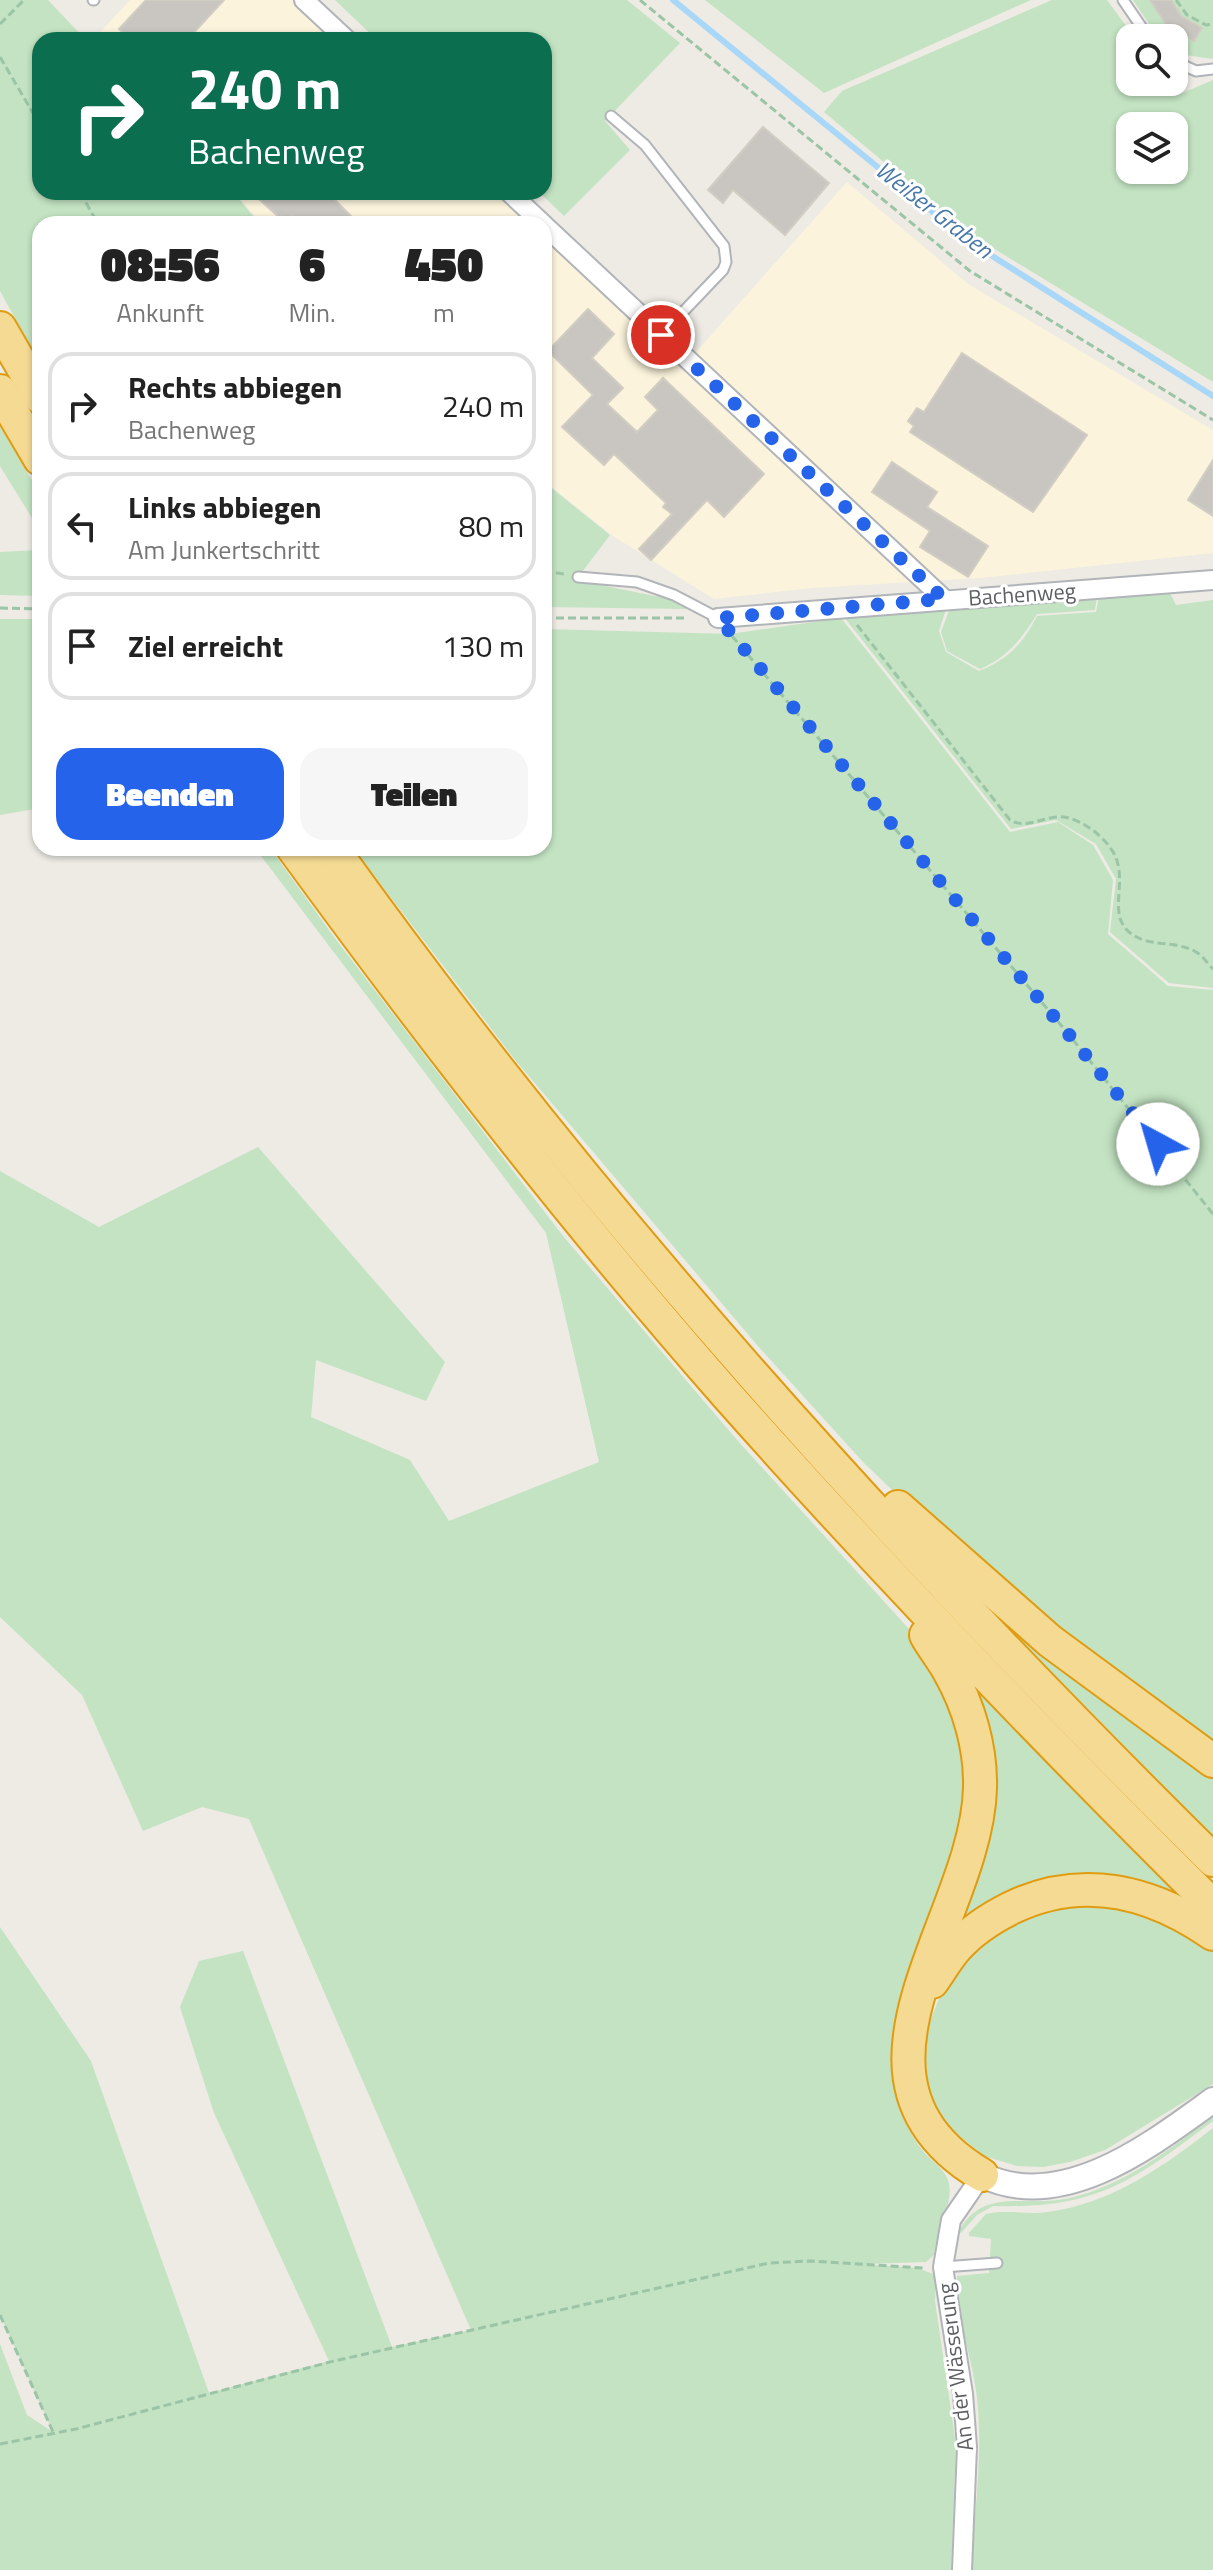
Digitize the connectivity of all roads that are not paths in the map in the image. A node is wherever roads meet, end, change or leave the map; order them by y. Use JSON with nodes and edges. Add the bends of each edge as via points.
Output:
{"nodes":[{"id":1,"x":304,"y":0,"type":"edge"},
{"id":2,"x":1123,"y":0,"type":"edge"},
{"id":3,"x":1139,"y":24,"type":"edge"},
{"id":4,"x":338,"y":32,"type":"edge"},
{"id":5,"x":1188,"y":67,"type":"edge"},
{"id":6,"x":1213,"y":69,"type":"edge"},
{"id":7,"x":611,"y":116,"type":"dead end"},
{"id":8,"x":518,"y":200,"type":"edge"},
{"id":9,"x":535,"y":216,"type":"edge"},
{"id":10,"x":552,"y":232,"type":"edge"},
{"id":11,"x":0,"y":328,"type":"edge"},
{"id":12,"x":661,"y":335,"type":"junction"},
{"id":13,"x":32,"y":383,"type":"edge"},
{"id":14,"x":0,"y":391,"type":"edge"},
{"id":15,"x":32,"y":445,"type":"edge"},
{"id":16,"x":578,"y":577,"type":"road end"},
{"id":17,"x":1213,"y":580,"type":"edge"},
{"id":18,"x":944,"y":599,"type":"junction"},
{"id":19,"x":718,"y":618,"type":"joint"},
{"id":20,"x":299,"y":856,"type":"edge"},
{"id":21,"x":338,"y":856,"type":"edge"},
{"id":22,"x":831,"y":1461,"type":"junction"},
{"id":23,"x":901,"y":1587,"type":"junction"},
{"id":24,"x":1213,"y":1761,"type":"edge"},
{"id":25,"x":1213,"y":1860,"type":"edge"},
{"id":26,"x":1213,"y":1906,"type":"edge"},
{"id":27,"x":1213,"y":1934,"type":"edge"},
{"id":28,"x":919,"y":2002,"type":"junction"},
{"id":29,"x":1213,"y":2100,"type":"edge"},
{"id":30,"x":982,"y":2175,"type":"junction"},
{"id":31,"x":997,"y":2263,"type":"dead end"},
{"id":32,"x":943,"y":2267,"type":"junction"},
{"id":33,"x":962,"y":2570,"type":"edge"}],
"edges":[{"from":1,"to":4,"type":"street"},
{"from":2,"to":3,"type":"lane"},
{"from":5,"to":6,"type":"lane"},
{"from":7,"to":12,"type":"lane","via":[[645,145],[726,254],[723,270]]},
{"from":8,"to":9,"type":"street"},
{"from":10,"to":12,"type":"street"},
{"from":11,"to":13,"type":"highway"},
{"from":12,"to":18,"type":"street"},
{"from":14,"to":15,"type":"highway"},
{"from":16,"to":19,"type":"lane","via":[[637,582]]},
{"from":17,"to":18,"type":"street","name":"Bachenweg"},
{"from":18,"to":19,"type":"street","name":"Bachenweg"},
{"from":20,"to":23,"type":"highway","via":[[407,1004],[587,1229]]},
{"from":21,"to":22,"type":"highway","via":[[575,1164]]},
{"from":22,"to":24,"type":"highway","via":[[896,1505],[1050,1641]]},
{"from":22,"to":25,"type":"highway","via":[[1038,1683]]},
{"from":23,"to":26,"type":"highway"},
{"from":23,"to":28,"type":"highway","via":[[966,1708],[980,1788],[971,1852],[927,1962]]},
{"from":27,"to":28,"type":"highway","via":[[1180,1913],[1135,1895],[1088,1889],[1042,1895],[975,1930]]},
{"from":28,"to":30,"type":"highway","via":[[908,2050],[916,2105],[944,2147]]},
{"from":29,"to":30,"type":"main road","via":[[1124,2159],[1085,2175],[1015,2185]]},
{"from":30,"to":32,"type":"street","name":"An der Wässerung","via":[[951,2220]]},
{"from":31,"to":32,"type":"lane"},
{"from":32,"to":33,"type":"street","name":"An der Wässerung","via":[[967,2447]]}]}
